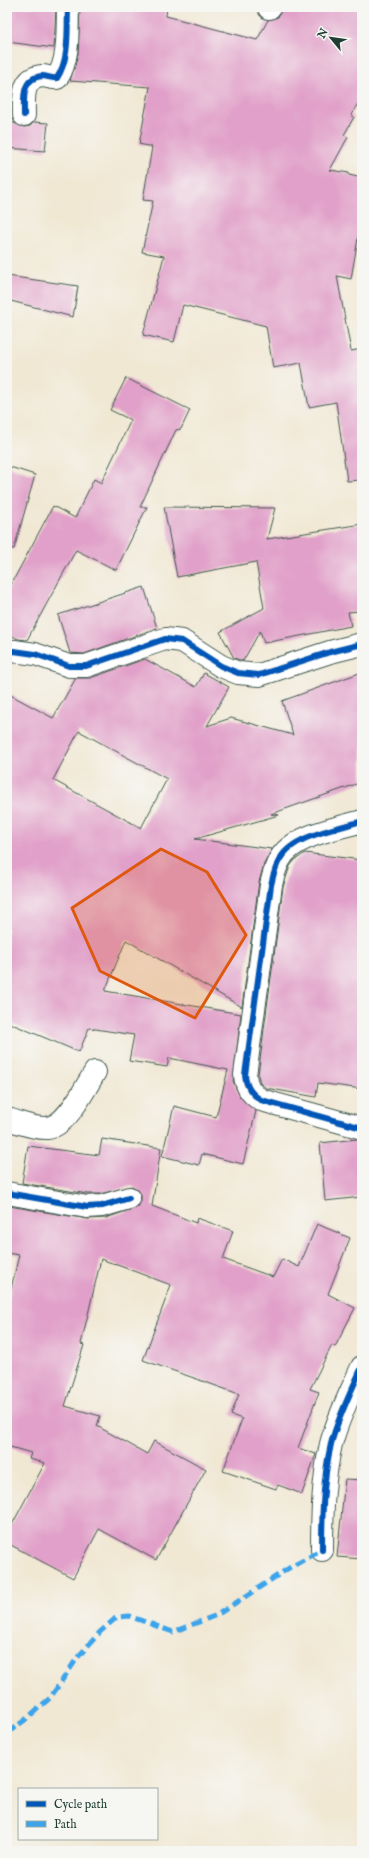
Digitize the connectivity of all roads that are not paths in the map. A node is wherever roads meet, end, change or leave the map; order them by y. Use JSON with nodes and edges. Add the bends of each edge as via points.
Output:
{"nodes":[{"id":1,"x":68,"y":7,"type":"edge"},
{"id":2,"x":24,"y":115,"type":"dead end"},
{"id":3,"x":362,"y":644,"type":"edge"},
{"id":4,"x":7,"y":653,"type":"edge"},
{"id":5,"x":362,"y":821,"type":"edge"},
{"id":6,"x":95,"y":1072,"type":"dead end"},
{"id":7,"x":7,"y":1119,"type":"edge"},
{"id":8,"x":362,"y":1128,"type":"edge"},
{"id":9,"x":7,"y":1193,"type":"edge"},
{"id":10,"x":129,"y":1198,"type":"dead end"},
{"id":11,"x":362,"y":1367,"type":"edge"},
{"id":12,"x":322,"y":1550,"type":"dead end"}],
"edges":[{"from":1,"to":2,"type":"street","via":[[61,73],[57,78],[42,76],[31,79],[26,84]]},
{"from":3,"to":4,"type":"street","via":[[259,675],[226,668],[182,641],[165,639],[86,666],[69,666],[35,654],[14,651]]},
{"from":5,"to":8,"type":"street","via":[[294,843],[280,858],[271,885],[245,1083],[261,1100]]},
{"from":6,"to":7,"type":"street","via":[[66,1117],[54,1126],[41,1128]]},
{"from":9,"to":10,"type":"street","via":[[87,1207],[102,1206]]},
{"from":11,"to":12,"type":"street","via":[[338,1421],[325,1473]]}]}
